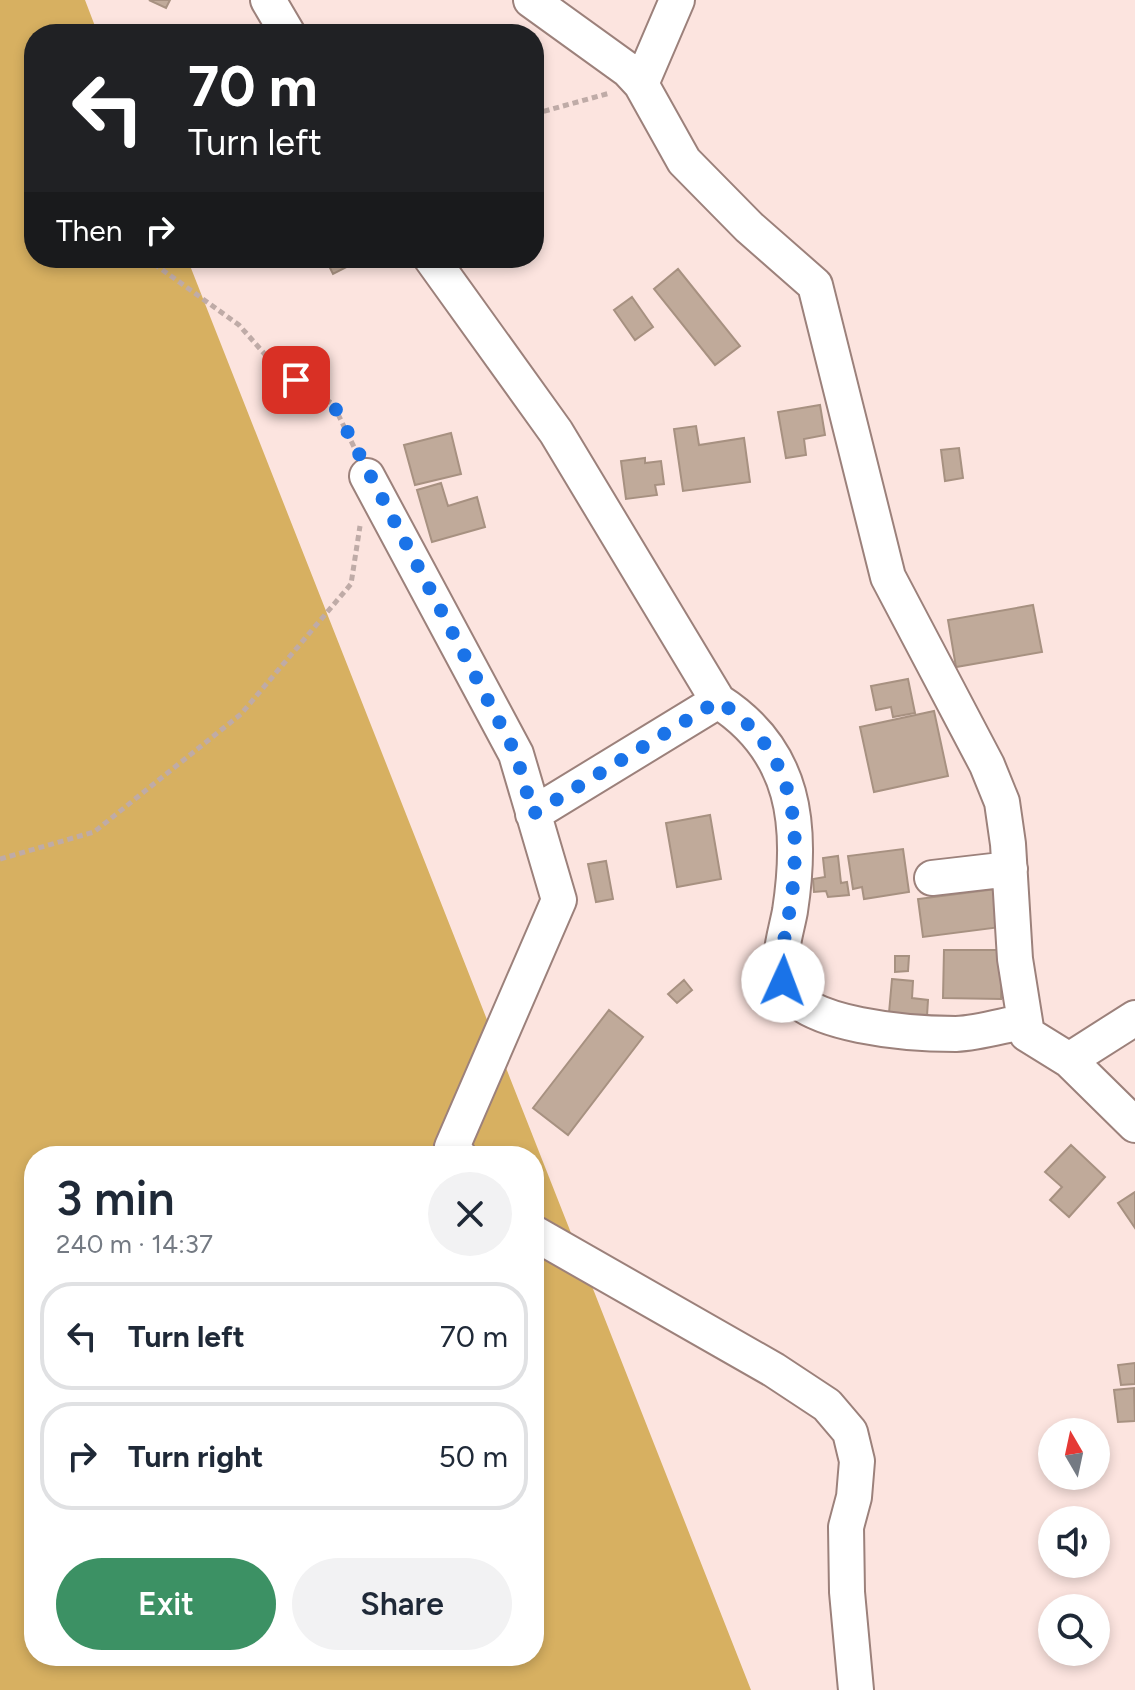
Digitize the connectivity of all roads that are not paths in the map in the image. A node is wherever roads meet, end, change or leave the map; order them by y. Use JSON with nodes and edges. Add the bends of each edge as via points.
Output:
{"nodes":[{"id":1,"x":268,"y":0,"type":"edge"},
{"id":2,"x":531,"y":0,"type":"edge"},
{"id":3,"x":677,"y":0,"type":"edge"},
{"id":4,"x":282,"y":24,"type":"edge"},
{"id":5,"x":641,"y":84,"type":"junction"},
{"id":6,"x":438,"y":268,"type":"edge"},
{"id":7,"x":367,"y":476,"type":"road end"},
{"id":8,"x":718,"y":701,"type":"junction"},
{"id":9,"x":533,"y":814,"type":"junction"},
{"id":10,"x":1010,"y":869,"type":"junction"},
{"id":11,"x":932,"y":878,"type":"dead end"},
{"id":12,"x":1135,"y":1018,"type":"edge"},
{"id":13,"x":1022,"y":1022,"type":"junction"},
{"id":14,"x":1069,"y":1060,"type":"junction"},
{"id":15,"x":1135,"y":1125,"type":"edge"},
{"id":16,"x":452,"y":1146,"type":"edge"},
{"id":17,"x":544,"y":1239,"type":"edge"},
{"id":18,"x":856,"y":1690,"type":"edge"}],
"edges":[{"from":1,"to":4,"type":"street"},
{"from":2,"to":5,"type":"street"},
{"from":3,"to":5,"type":"street"},
{"from":5,"to":10,"type":"street","via":[[684,161],[815,285],[888,577],[987,765],[1002,802]]},
{"from":6,"to":8,"type":"street","via":[[556,432]]},
{"from":7,"to":9,"type":"street","via":[[516,754]]},
{"from":8,"to":9,"type":"street"},
{"from":8,"to":13,"type":"street","via":[[742,716],[760,737],[778,761],[788,788],[796,831],[795,872],[781,964],[790,997],[832,1019],[865,1025],[958,1034]]},
{"from":9,"to":16,"type":"street","via":[[559,900]]},
{"from":10,"to":11,"type":"street"},
{"from":10,"to":13,"type":"street"},
{"from":12,"to":14,"type":"street"},
{"from":13,"to":14,"type":"street","via":[[1027,1034]]},
{"from":14,"to":15,"type":"street"},
{"from":17,"to":18,"type":"street","via":[[774,1370],[827,1405],[850,1432],[857,1461],[846,1527],[847,1592]]}]}
